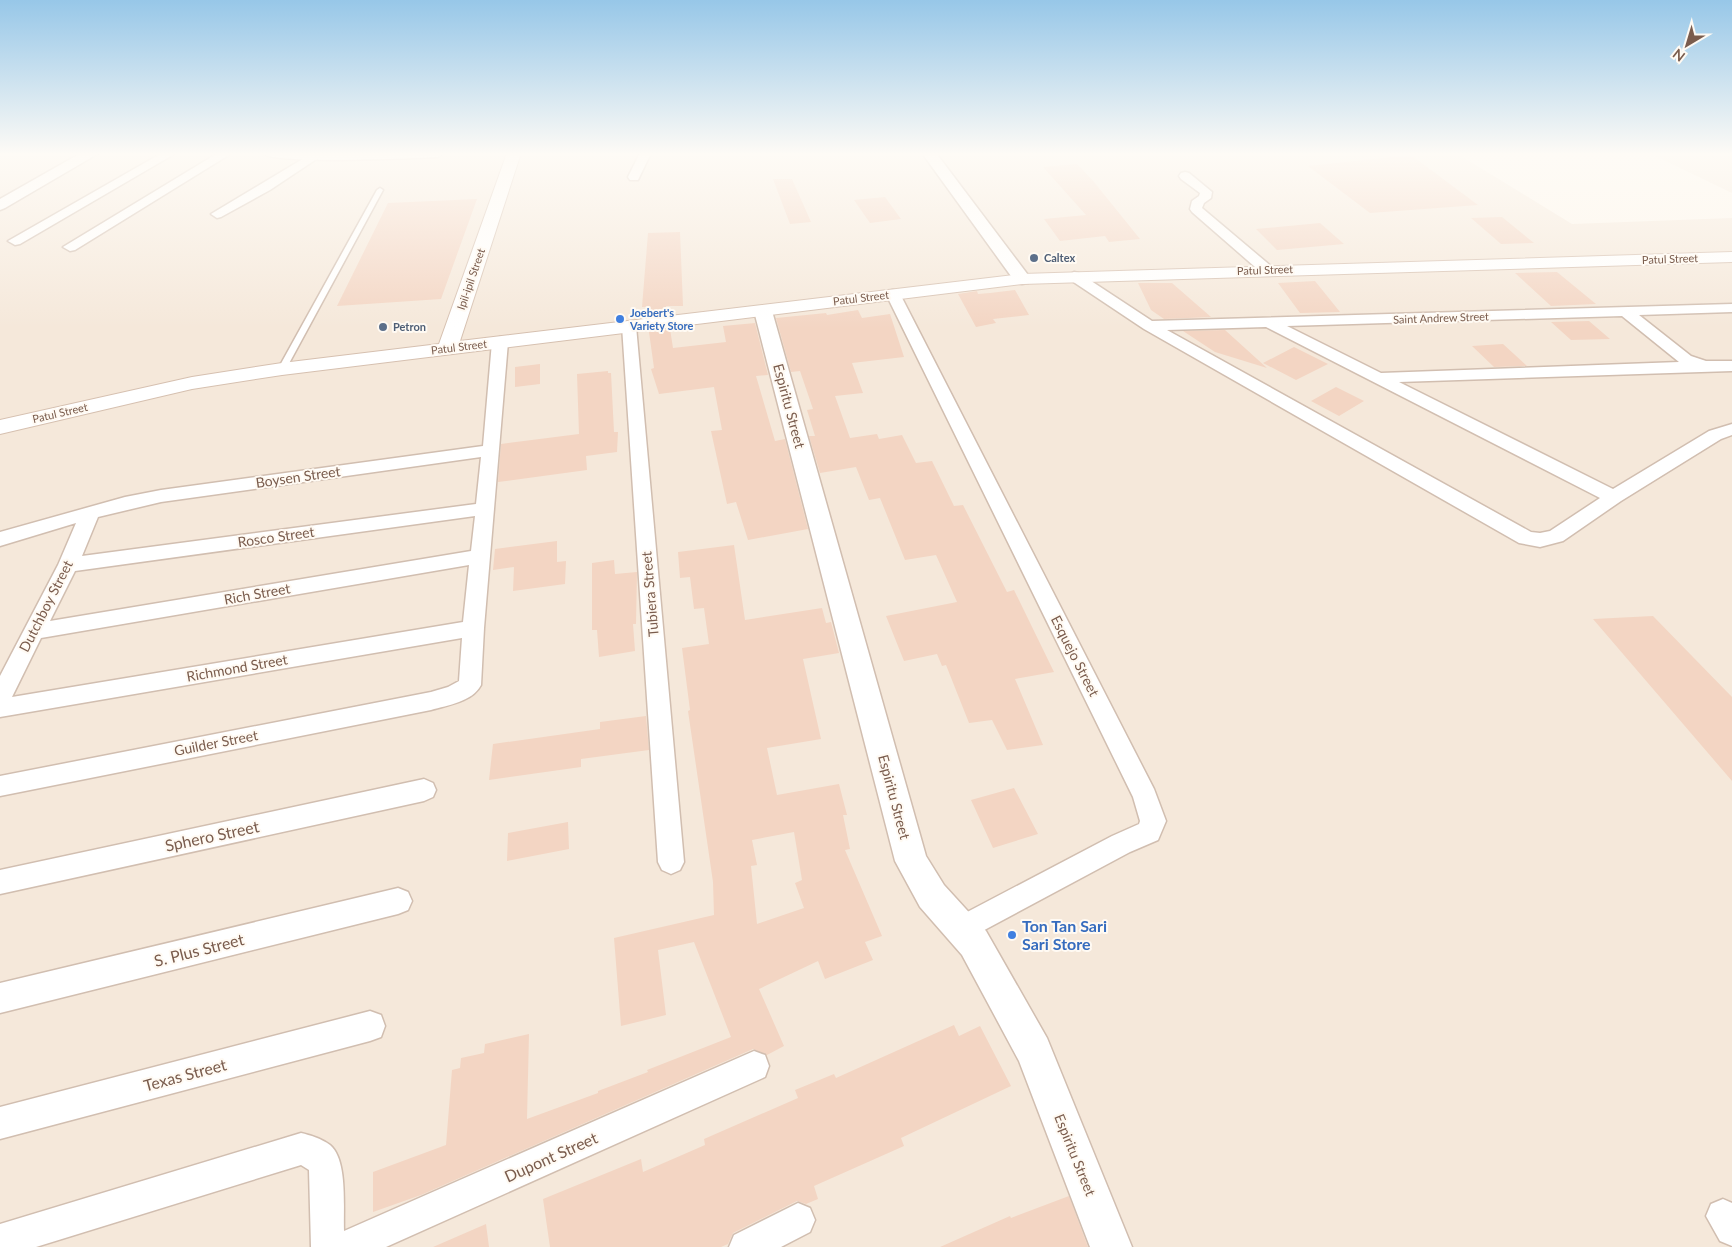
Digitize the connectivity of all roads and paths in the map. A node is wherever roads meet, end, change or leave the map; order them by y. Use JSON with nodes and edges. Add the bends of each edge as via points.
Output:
{"nodes":[{"id":1,"x":69,"y":211,"type":"edge"},
{"id":2,"x":130,"y":211,"type":"edge"},
{"id":3,"x":222,"y":211,"type":"edge"},
{"id":4,"x":368,"y":211,"type":"edge"},
{"id":5,"x":494,"y":211,"type":"edge"},
{"id":6,"x":972,"y":211,"type":"edge"},
{"id":7,"x":1199,"y":211,"type":"edge"},
{"id":8,"x":217,"y":214,"type":"dead end"},
{"id":9,"x":16,"y":241,"type":"dead end"},
{"id":10,"x":70,"y":247,"type":"dead end"},
{"id":11,"x":1732,"y":257,"type":"edge"},
{"id":12,"x":1267,"y":270,"type":"junction"},
{"id":13,"x":1074,"y":276,"type":"junction"},
{"id":14,"x":1022,"y":279,"type":"junction"},
{"id":15,"x":893,"y":294,"type":"junction"},
{"id":16,"x":1732,"y":308,"type":"edge"},
{"id":17,"x":763,"y":311,"type":"junction"},
{"id":18,"x":1626,"y":312,"type":"junction"},
{"id":19,"x":1268,"y":322,"type":"junction"},
{"id":20,"x":629,"y":326,"type":"junction"},
{"id":21,"x":1149,"y":326,"type":"junction"},
{"id":22,"x":500,"y":342,"type":"junction"},
{"id":23,"x":447,"y":349,"type":"junction"},
{"id":24,"x":1704,"y":366,"type":"junction"},
{"id":25,"x":1732,"y":366,"type":"edge"},
{"id":26,"x":282,"y":370,"type":"junction"},
{"id":27,"x":1378,"y":378,"type":"junction"},
{"id":28,"x":0,"y":427,"type":"edge"},
{"id":29,"x":1732,"y":429,"type":"edge"},
{"id":30,"x":492,"y":450,"type":"junction"},
{"id":31,"x":1614,"y":497,"type":"junction"},
{"id":32,"x":484,"y":508,"type":"junction"},
{"id":33,"x":90,"y":513,"type":"junction"},
{"id":34,"x":0,"y":539,"type":"edge"},
{"id":35,"x":480,"y":556,"type":"junction"},
{"id":36,"x":68,"y":565,"type":"junction"},
{"id":37,"x":473,"y":628,"type":"junction"},
{"id":38,"x":33,"y":632,"type":"junction"},
{"id":39,"x":0,"y":698,"type":"edge"},
{"id":40,"x":0,"y":708,"type":"edge"},
{"id":41,"x":0,"y":786,"type":"edge"},
{"id":42,"x":424,"y":790,"type":"dead end"},
{"id":43,"x":671,"y":862,"type":"dead end"},
{"id":44,"x":0,"y":882,"type":"edge"},
{"id":45,"x":398,"y":901,"type":"dead end"},
{"id":46,"x":962,"y":928,"type":"junction"},
{"id":47,"x":0,"y":998,"type":"edge"},
{"id":48,"x":370,"y":1026,"type":"dead end"},
{"id":49,"x":754,"y":1066,"type":"dead end"},
{"id":50,"x":0,"y":1123,"type":"edge"},
{"id":51,"x":798,"y":1220,"type":"dead end"},
{"id":52,"x":0,"y":1241,"type":"edge"},
{"id":53,"x":328,"y":1247,"type":"edge"},
{"id":54,"x":347,"y":1247,"type":"edge"},
{"id":55,"x":746,"y":1247,"type":"edge"},
{"id":56,"x":1112,"y":1247,"type":"edge"}],
"edges":[{"from":1,"to":9,"type":"street"},
{"from":2,"to":10,"type":"street"},
{"from":3,"to":8,"type":"street"},
{"from":4,"to":26,"type":"lane"},
{"from":5,"to":23,"type":"main road","name":"Ipil-ipil Street"},
{"from":6,"to":14,"type":"street"},
{"from":7,"to":12,"type":"street"},
{"from":11,"to":12,"type":"main road","name":"Patul Street"},
{"from":12,"to":13,"type":"main road","name":"Patul Street"},
{"from":13,"to":14,"type":"main road","name":"Patul Street"},
{"from":13,"to":21,"type":"street"},
{"from":14,"to":15,"type":"main road","name":"Patul Street"},
{"from":15,"to":17,"type":"main road","name":"Patul Street"},
{"from":15,"to":46,"type":"street","name":"Esquejo Street","via":[[1145,797],[1153,821],[1149,832]]},
{"from":16,"to":18,"type":"street","name":"Saint Andrew Street"},
{"from":17,"to":20,"type":"main road","name":"Patul Street"},
{"from":17,"to":46,"type":"street","name":"Espiritu Street","via":[[911,861],[932,896]]},
{"from":18,"to":19,"type":"street","name":"Saint Andrew Street"},
{"from":18,"to":24,"type":"street","via":[[1685,359]]},
{"from":19,"to":21,"type":"street","name":"Saint Andrew Street"},
{"from":19,"to":27,"type":"street"},
{"from":20,"to":22,"type":"main road","name":"Patul Street"},
{"from":20,"to":43,"type":"street","name":"Tubiera Street"},
{"from":21,"to":31,"type":"street","via":[[1526,538],[1540,540],[1556,536]]},
{"from":22,"to":23,"type":"main road","name":"Patul Street"},
{"from":22,"to":30,"type":"street"},
{"from":23,"to":26,"type":"main road","name":"Patul Street"},
{"from":24,"to":25,"type":"street"},
{"from":24,"to":27,"type":"street"},
{"from":26,"to":28,"type":"main road","name":"Patul Street","via":[[192,383]]},
{"from":27,"to":31,"type":"street"},
{"from":29,"to":31,"type":"street","via":[[1715,435]]},
{"from":30,"to":32,"type":"street"},
{"from":30,"to":33,"type":"street","name":"Boysen Street","via":[[161,496]]},
{"from":32,"to":35,"type":"street"},
{"from":32,"to":36,"type":"street","name":"Rosco Street"},
{"from":33,"to":34,"type":"street","name":"Boysen Street"},
{"from":33,"to":36,"type":"street","name":"Dutchboy Street"},
{"from":35,"to":37,"type":"street"},
{"from":35,"to":38,"type":"street","name":"Rich Street"},
{"from":36,"to":38,"type":"street","name":"Dutchboy Street"},
{"from":37,"to":40,"type":"street","name":"Richmond Street"},
{"from":37,"to":41,"type":"street","name":"Guilder Street","via":[[470,685],[455,694]]},
{"from":38,"to":39,"type":"street","name":"Dutchboy Street"},
{"from":42,"to":44,"type":"street","name":"Sphero Street"},
{"from":45,"to":47,"type":"street","name":"S. Plus Street"},
{"from":46,"to":56,"type":"street","name":"Espiritu Street","via":[[974,943],[1034,1051]]},
{"from":48,"to":50,"type":"street","name":"Texas Street"},
{"from":49,"to":54,"type":"street","name":"Dupont Street"},
{"from":51,"to":55,"type":"street"},
{"from":52,"to":53,"type":"street","via":[[300,1149],[313,1152],[325,1165]]}]}
